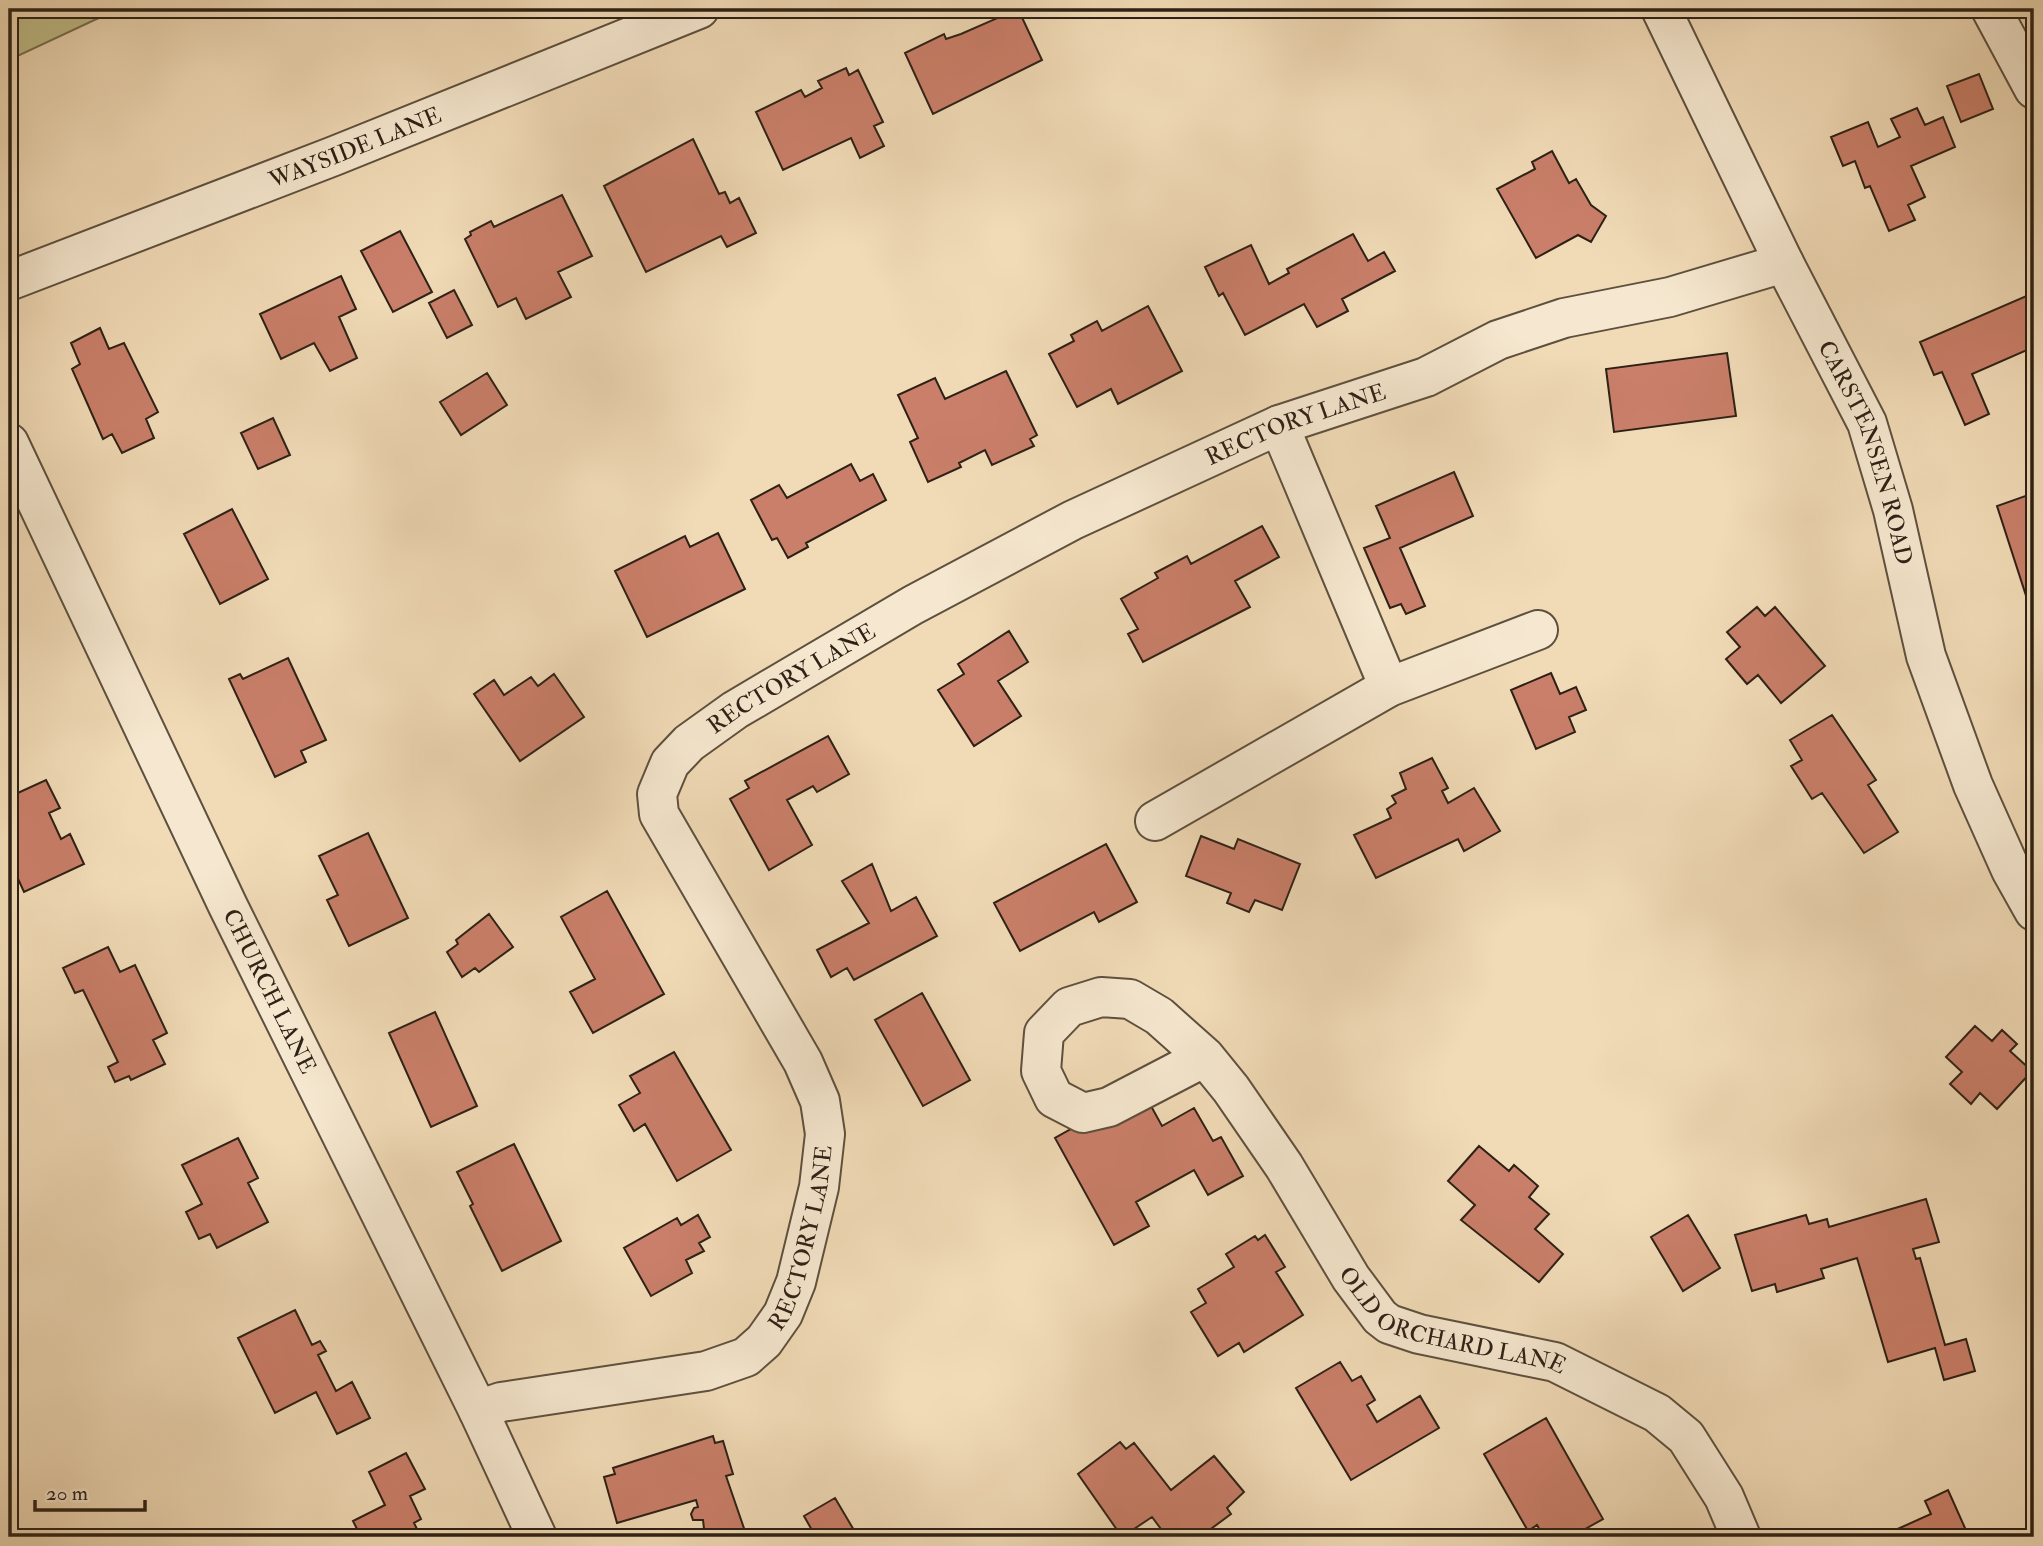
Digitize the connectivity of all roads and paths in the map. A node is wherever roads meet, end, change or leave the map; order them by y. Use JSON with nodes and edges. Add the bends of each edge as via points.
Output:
{"nodes":[{"id":1,"x":699,"y":9,"type":"edge"},
{"id":2,"x":1661,"y":9,"type":"edge"},
{"id":3,"x":1991,"y":9,"type":"edge"},
{"id":4,"x":2034,"y":89,"type":"edge"},
{"id":5,"x":1784,"y":263,"type":"junction"},
{"id":6,"x":9,"y":281,"type":"edge"},
{"id":7,"x":1279,"y":425,"type":"junction"},
{"id":8,"x":9,"y":443,"type":"edge"},
{"id":9,"x":1538,"y":630,"type":"dead end"},
{"id":10,"x":1389,"y":687,"type":"junction"},
{"id":11,"x":1155,"y":821,"type":"dead end"},
{"id":12,"x":2034,"y":911,"type":"edge"},
{"id":13,"x":1205,"y":1057,"type":"dead end"},
{"id":14,"x":478,"y":1410,"type":"junction"},
{"id":15,"x":537,"y":1537,"type":"edge"},
{"id":16,"x":1741,"y":1537,"type":"edge"}],
"edges":[{"from":1,"to":6,"type":"street","name":"WAYSIDE LANE"},
{"from":2,"to":5,"type":"street","name":"CARSTENSEN ROAD"},
{"from":3,"to":4,"type":"street"},
{"from":5,"to":7,"type":"street","name":"RECTORY LANE","via":[[1670,297],[1564,318],[1498,340],[1426,377]]},
{"from":5,"to":12,"type":"street","name":"CARSTENSEN ROAD","via":[[1867,422],[1893,510],[1926,656],[1973,785]]},
{"from":7,"to":10,"type":"street"},
{"from":7,"to":14,"type":"street","name":"RECTORY LANE","via":[[1073,520],[913,605],[735,710],[670,763],[657,794],[659,814],[803,1062],[820,1101],[825,1134],[819,1187],[796,1282],[783,1314],[746,1357],[706,1371],[501,1402]]},
{"from":8,"to":14,"type":"street","name":"CHURCH LANE","via":[[216,882]]},
{"from":9,"to":10,"type":"street"},
{"from":10,"to":11,"type":"street"},
{"from":13,"to":16,"type":"street","name":"OLD ORCHARD LANE","via":[[1284,1166],[1351,1278],[1380,1317],[1431,1337],[1555,1362],[1657,1413],[1686,1437],[1724,1497]]},
{"from":14,"to":15,"type":"street","name":"CHURCH LANE"}]}
